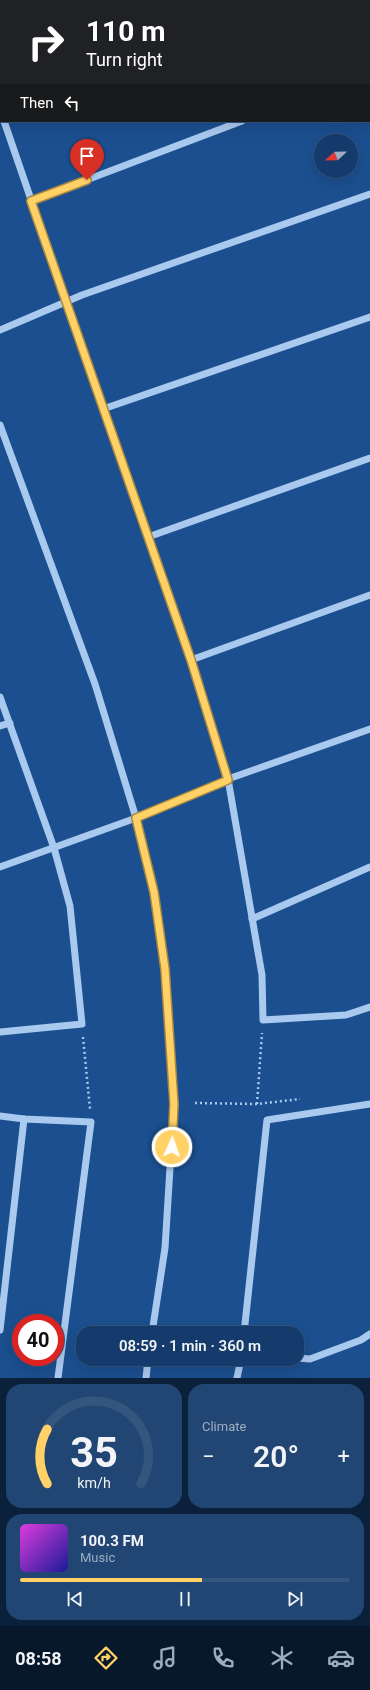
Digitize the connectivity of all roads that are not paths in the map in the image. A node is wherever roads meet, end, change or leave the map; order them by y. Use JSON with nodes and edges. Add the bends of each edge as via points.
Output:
{"nodes":[{"id":1,"x":4,"y":122,"type":"edge"},
{"id":2,"x":239,"y":122,"type":"edge"},
{"id":3,"x":370,"y":194,"type":"edge"},
{"id":4,"x":31,"y":201,"type":"junction"},
{"id":5,"x":66,"y":303,"type":"junction"},
{"id":6,"x":370,"y":317,"type":"edge"},
{"id":7,"x":0,"y":330,"type":"edge"},
{"id":8,"x":102,"y":409,"type":"junction"},
{"id":9,"x":0,"y":425,"type":"edge"},
{"id":10,"x":370,"y":458,"type":"edge"},
{"id":11,"x":148,"y":537,"type":"junction"},
{"id":12,"x":370,"y":595,"type":"edge"},
{"id":13,"x":191,"y":660,"type":"junction"},
{"id":14,"x":0,"y":696,"type":"edge"},
{"id":15,"x":10,"y":723,"type":"junction"},
{"id":16,"x":0,"y":726,"type":"edge"},
{"id":17,"x":370,"y":729,"type":"edge"},
{"id":18,"x":228,"y":780,"type":"junction"},
{"id":19,"x":136,"y":818,"type":"junction"},
{"id":20,"x":54,"y":848,"type":"junction"},
{"id":21,"x":0,"y":867,"type":"edge"},
{"id":22,"x":370,"y":867,"type":"edge"},
{"id":23,"x":252,"y":919,"type":"junction"},
{"id":24,"x":370,"y":1007,"type":"edge"},
{"id":25,"x":0,"y":1032,"type":"edge"},
{"id":26,"x":370,"y":1104,"type":"edge"},
{"id":27,"x":0,"y":1116,"type":"edge"},
{"id":28,"x":24,"y":1119,"type":"junction"},
{"id":29,"x":153,"y":1326,"type":"edge"},
{"id":30,"x":245,"y":1326,"type":"edge"},
{"id":31,"x":0,"y":1330,"type":"edge"},
{"id":32,"x":370,"y":1334,"type":"edge"},
{"id":33,"x":304,"y":1359,"type":"edge"},
{"id":34,"x":147,"y":1366,"type":"edge"},
{"id":35,"x":240,"y":1366,"type":"edge"},
{"id":36,"x":58,"y":1378,"type":"edge"},
{"id":37,"x":146,"y":1378,"type":"edge"},
{"id":38,"x":237,"y":1378,"type":"edge"}],
"edges":[{"from":1,"to":4,"type":"street"},
{"from":2,"to":4,"type":"street"},
{"from":3,"to":5,"type":"street"},
{"from":4,"to":5,"type":"street"},
{"from":5,"to":7,"type":"street"},
{"from":5,"to":8,"type":"street"},
{"from":6,"to":8,"type":"street"},
{"from":8,"to":11,"type":"street"},
{"from":9,"to":19,"type":"street","via":[[95,684]]},
{"from":10,"to":11,"type":"street"},
{"from":11,"to":13,"type":"street"},
{"from":12,"to":13,"type":"street"},
{"from":13,"to":18,"type":"street"},
{"from":14,"to":15,"type":"street"},
{"from":15,"to":16,"type":"street"},
{"from":15,"to":20,"type":"street"},
{"from":17,"to":18,"type":"street"},
{"from":18,"to":19,"type":"street"},
{"from":18,"to":23,"type":"street"},
{"from":19,"to":20,"type":"street"},
{"from":19,"to":29,"type":"street","via":[[154,892],[165,969],[174,1104],[165,1248]]},
{"from":20,"to":21,"type":"street"},
{"from":20,"to":25,"type":"street","via":[[70,906],[82,1024]]},
{"from":22,"to":23,"type":"street"},
{"from":23,"to":24,"type":"street","via":[[262,975],[264,1020],[346,1015]]},
{"from":26,"to":30,"type":"street","via":[[267,1120]]},
{"from":27,"to":28,"type":"street"},
{"from":28,"to":31,"type":"street"},
{"from":28,"to":36,"type":"street","via":[[91,1122]]},
{"from":32,"to":33,"type":"street","via":[[362,1340],[310,1359]]},
{"from":34,"to":37,"type":"street"},
{"from":35,"to":38,"type":"street"}]}
